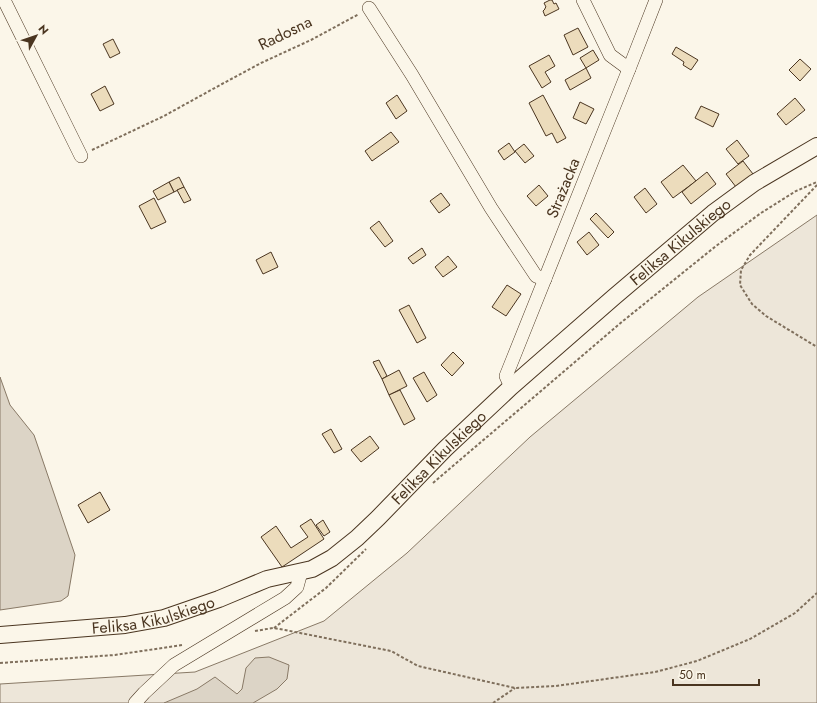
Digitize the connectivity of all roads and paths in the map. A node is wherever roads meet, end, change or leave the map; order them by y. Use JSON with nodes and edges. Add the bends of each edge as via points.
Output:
{"nodes":[{"id":1,"x":4,"y":0,"type":"edge"},
{"id":2,"x":583,"y":0,"type":"edge"},
{"id":3,"x":656,"y":0,"type":"edge"},
{"id":4,"x":368,"y":8,"type":"joint"},
{"id":5,"x":629,"y":69,"type":"junction"},
{"id":6,"x":817,"y":146,"type":"edge"},
{"id":7,"x":82,"y":156,"type":"joint"},
{"id":8,"x":817,"y":182,"type":"edge"},
{"id":9,"x":817,"y":185,"type":"edge"},
{"id":10,"x":545,"y":279,"type":"junction"},
{"id":11,"x":817,"y":347,"type":"edge"},
{"id":12,"x":511,"y":387,"type":"junction"},
{"id":13,"x":429,"y":487,"type":"dead end"},
{"id":14,"x":371,"y":545,"type":"dead end"},
{"id":15,"x":302,"y":572,"type":"junction"},
{"id":16,"x":817,"y":593,"type":"edge"},
{"id":17,"x":0,"y":635,"type":"edge"},
{"id":18,"x":183,"y":645,"type":"dead end"},
{"id":19,"x":0,"y":663,"type":"edge"},
{"id":20,"x":515,"y":688,"type":"junction"},
{"id":21,"x":135,"y":703,"type":"edge"},
{"id":22,"x":493,"y":703,"type":"edge"}],
"edges":[{"from":1,"to":7,"type":"street"},
{"from":2,"to":5,"type":"street","via":[[610,55]]},
{"from":3,"to":5,"type":"street","name":"Strażacka"},
{"from":4,"to":7,"type":"path","name":"Radosna","via":[[311,40],[261,63],[164,116]]},
{"from":4,"to":10,"type":"street","via":[[412,75],[491,208],[536,276]]},
{"from":5,"to":10,"type":"street","name":"Strażacka"},
{"from":6,"to":12,"type":"main road","name":"Feliksa Kikulskiego","via":[[754,183],[713,213]]},
{"from":8,"to":13,"type":"path","via":[[796,191],[761,213],[716,246],[623,321]]},
{"from":9,"to":11,"type":"path","via":[[750,255],[741,270],[740,285],[752,304],[766,316]]},
{"from":10,"to":12,"type":"street","name":"Strażacka","via":[[506,376]]},
{"from":12,"to":15,"type":"main road","name":"Feliksa Kikulskiego","via":[[445,448],[357,538],[332,558]]},
{"from":14,"to":20,"type":"path","via":[[326,588],[273,628],[391,651],[418,666]]},
{"from":15,"to":17,"type":"main road","name":"Feliksa Kikulskiego","via":[[267,579],[164,618],[124,625]]},
{"from":15,"to":21,"type":"street","via":[[297,587],[285,598],[174,665]]},
{"from":16,"to":20,"type":"path","via":[[795,613],[750,639],[696,661],[625,677],[556,686]]},
{"from":18,"to":19,"type":"path","via":[[115,655]]},
{"from":20,"to":22,"type":"path"}]}
